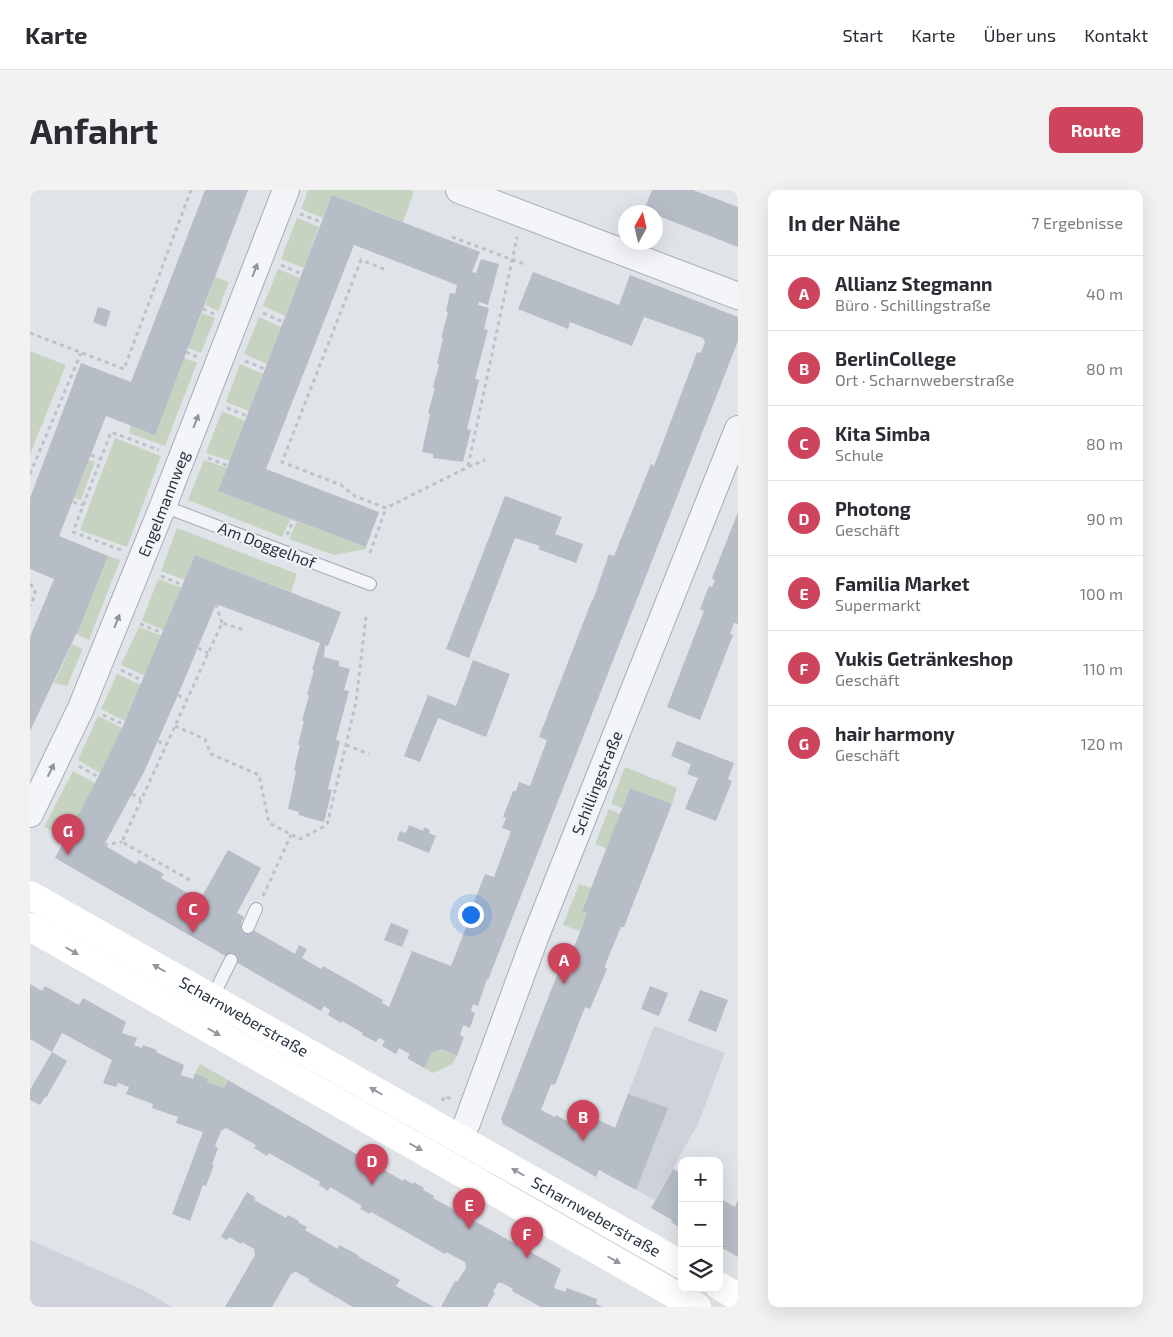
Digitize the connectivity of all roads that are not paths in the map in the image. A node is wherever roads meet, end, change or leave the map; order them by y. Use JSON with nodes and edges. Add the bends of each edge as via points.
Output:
{"nodes":[{"id":1,"x":459,"y":190,"type":"edge"},
{"id":2,"x":291,"y":201,"type":"edge"},
{"id":3,"x":738,"y":296,"type":"edge"},
{"id":4,"x":738,"y":429,"type":"edge"},
{"id":5,"x":163,"y":506,"type":"junction"},
{"id":6,"x":370,"y":584,"type":"dead end"},
{"id":7,"x":30,"y":814,"type":"edge"},
{"id":8,"x":30,"y":895,"type":"edge"},
{"id":9,"x":256,"y":909,"type":"road end"},
{"id":10,"x":30,"y":927,"type":"edge"},
{"id":11,"x":248,"y":927,"type":"dead end"},
{"id":12,"x":231,"y":960,"type":"dead end"},
{"id":13,"x":212,"y":998,"type":"junction"},
{"id":14,"x":458,"y":1138,"type":"junction"},
{"id":15,"x":445,"y":1163,"type":"junction"},
{"id":16,"x":678,"y":1263,"type":"edge"},
{"id":17,"x":723,"y":1288,"type":"edge"},
{"id":18,"x":738,"y":1297,"type":"edge"},
{"id":19,"x":697,"y":1307,"type":"edge"}],
"edges":[{"from":1,"to":3,"type":"street"},
{"from":5,"to":2,"type":"street","name":"Engelmannweg","one_way":true},
{"from":4,"to":14,"type":"street","name":"Schillingstraße","via":[[535,938],[467,1123]]},
{"from":5,"to":6,"type":"lane","name":"Am Doggelhof"},
{"from":7,"to":5,"type":"street","name":"Engelmannweg","one_way":true,"via":[[81,708]]},
{"from":13,"to":8,"type":"main road","name":"Scharnweberstraße","one_way":true},
{"from":9,"to":11,"type":"lane"},
{"from":10,"to":15,"type":"main road","name":"Scharnweberstraße","one_way":true},
{"from":12,"to":13,"type":"lane"},
{"from":14,"to":13,"type":"main road","name":"Scharnweberstraße","one_way":true},
{"from":14,"to":15,"type":"main road"},
{"from":16,"to":14,"type":"main road","name":"Scharnweberstraße","one_way":true},
{"from":15,"to":19,"type":"main road","name":"Scharnweberstraße","one_way":true},
{"from":17,"to":18,"type":"main road"}]}
